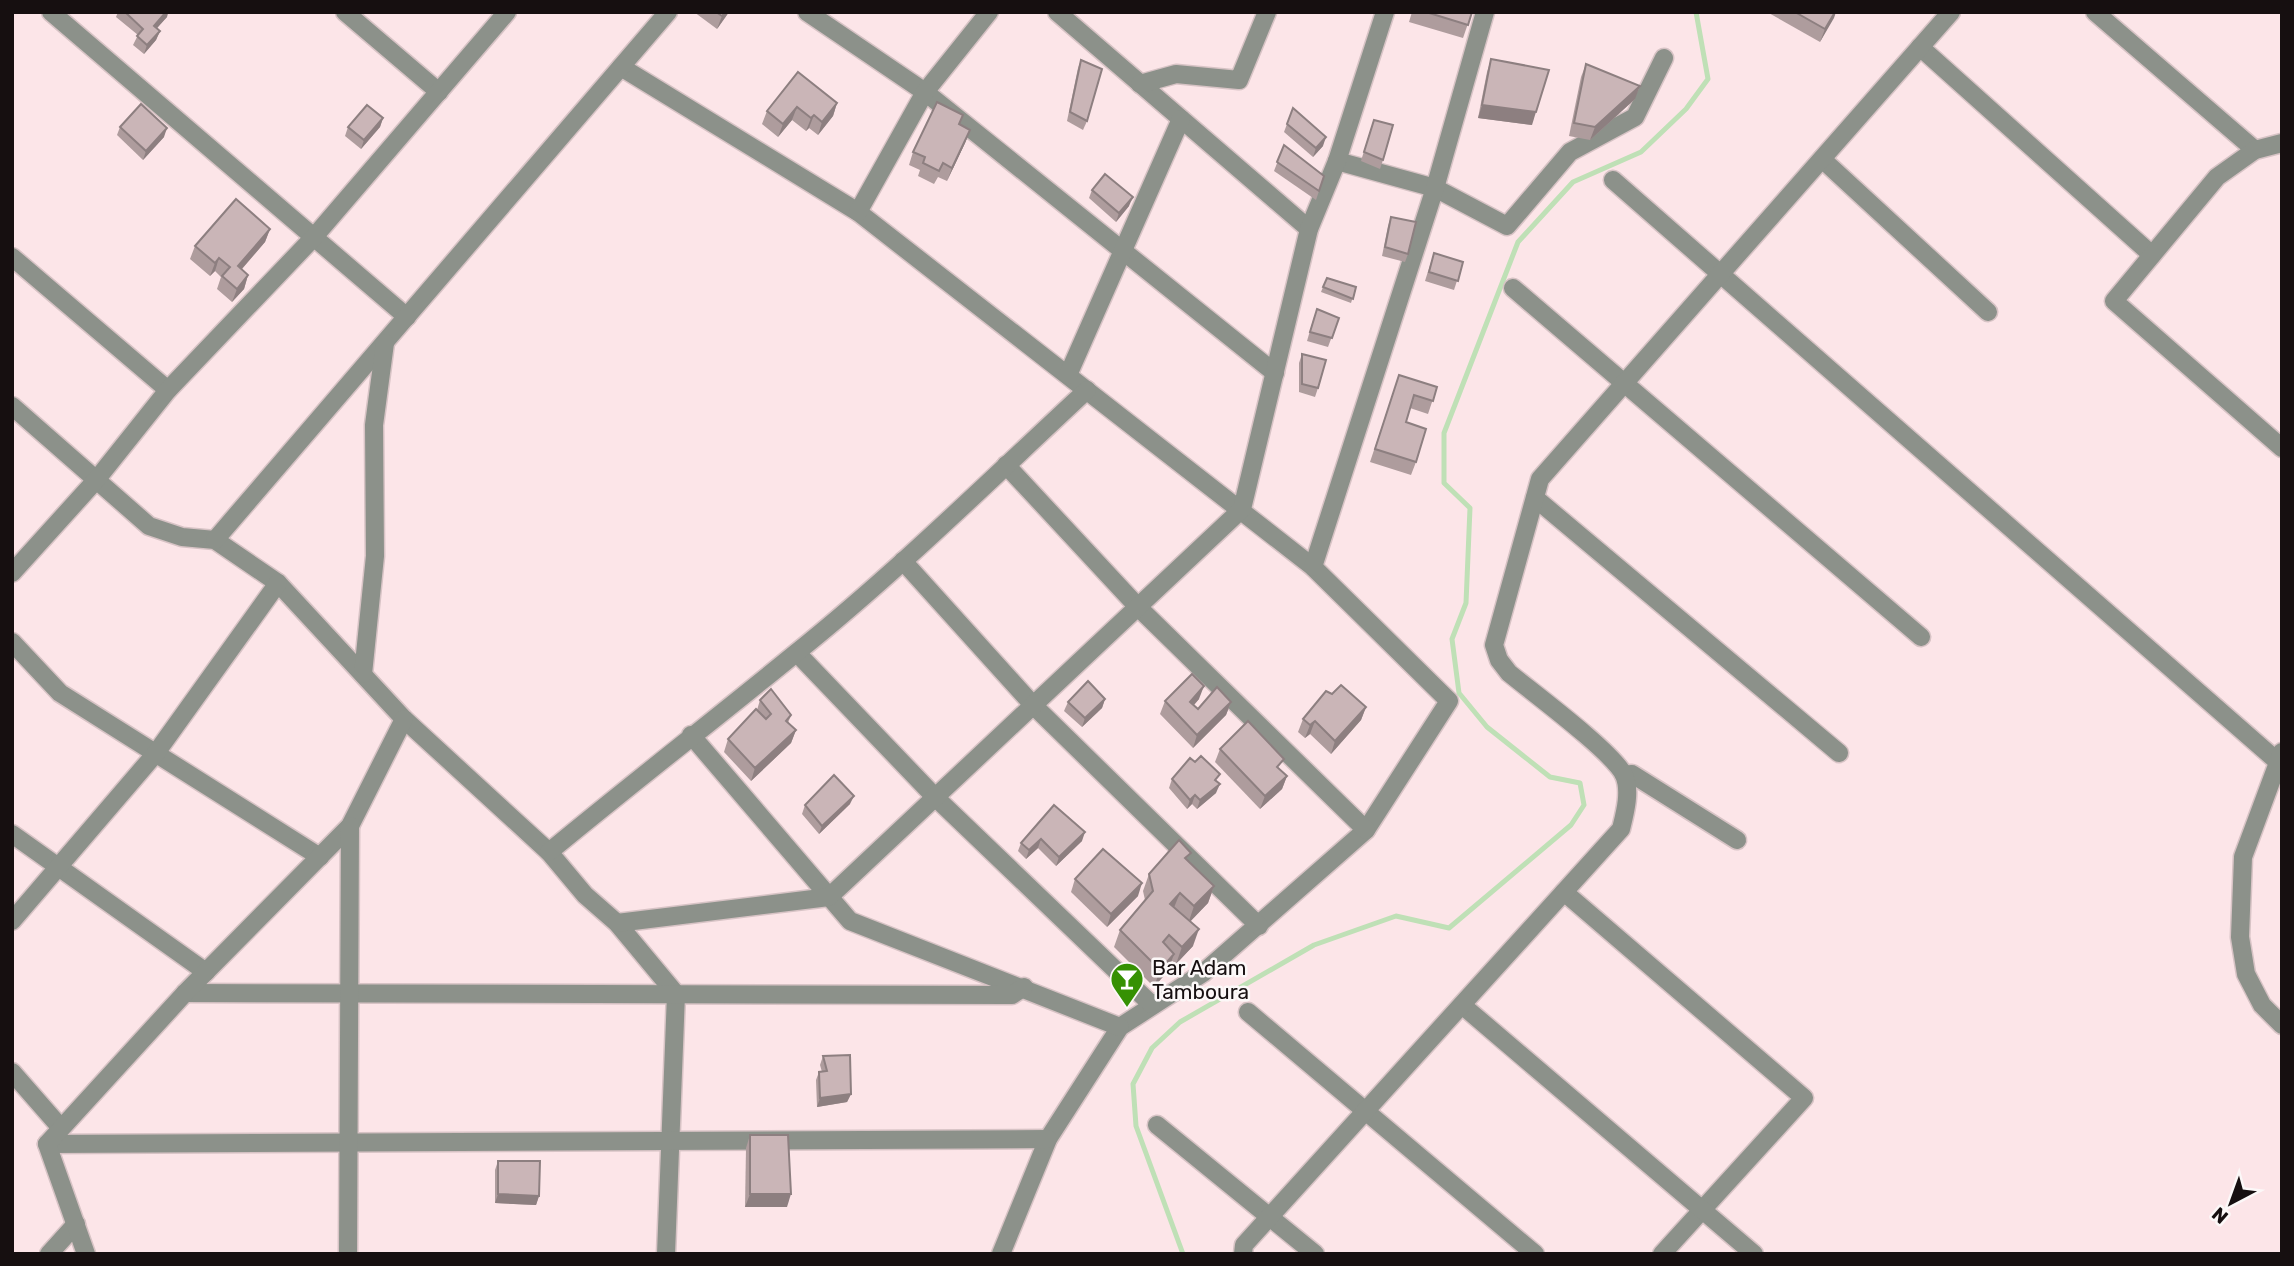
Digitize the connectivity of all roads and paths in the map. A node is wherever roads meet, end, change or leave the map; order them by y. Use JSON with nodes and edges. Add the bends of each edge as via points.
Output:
{"nodes":[{"id":1,"x":51,"y":12,"type":"edge"},
{"id":2,"x":345,"y":12,"type":"edge"},
{"id":3,"x":506,"y":12,"type":"edge"},
{"id":4,"x":668,"y":12,"type":"edge"},
{"id":5,"x":807,"y":12,"type":"edge"},
{"id":6,"x":989,"y":12,"type":"edge"},
{"id":7,"x":1057,"y":12,"type":"edge"},
{"id":8,"x":1267,"y":12,"type":"edge"},
{"id":9,"x":1385,"y":12,"type":"edge"},
{"id":10,"x":1485,"y":12,"type":"edge"},
{"id":11,"x":1951,"y":12,"type":"edge"},
{"id":12,"x":2095,"y":12,"type":"edge"},
{"id":13,"x":1920,"y":47,"type":"junction"},
{"id":14,"x":1664,"y":58,"type":"dead end"},
{"id":15,"x":621,"y":68,"type":"junction"},
{"id":16,"x":1140,"y":84,"type":"junction"},
{"id":17,"x":439,"y":92,"type":"junction"},
{"id":18,"x":925,"y":92,"type":"junction"},
{"id":19,"x":1181,"y":119,"type":"junction"},
{"id":20,"x":2282,"y":143,"type":"edge"},
{"id":21,"x":2255,"y":150,"type":"junction"},
{"id":22,"x":1822,"y":159,"type":"junction"},
{"id":23,"x":1337,"y":160,"type":"junction"},
{"id":24,"x":1612,"y":180,"type":"dead end"},
{"id":25,"x":1435,"y":188,"type":"junction"},
{"id":26,"x":858,"y":212,"type":"junction"},
{"id":27,"x":1309,"y":229,"type":"junction"},
{"id":28,"x":314,"y":237,"type":"junction"},
{"id":29,"x":1123,"y":251,"type":"junction"},
{"id":30,"x":2152,"y":255,"type":"junction"},
{"id":31,"x":12,"y":257,"type":"edge"},
{"id":32,"x":1721,"y":274,"type":"junction"},
{"id":33,"x":1513,"y":288,"type":"dead end"},
{"id":34,"x":1989,"y":312,"type":"dead end"},
{"id":35,"x":407,"y":317,"type":"junction"},
{"id":36,"x":386,"y":342,"type":"junction"},
{"id":37,"x":1275,"y":373,"type":"junction"},
{"id":38,"x":1068,"y":375,"type":"junction"},
{"id":39,"x":1625,"y":383,"type":"junction"},
{"id":40,"x":168,"y":390,"type":"junction"},
{"id":41,"x":1087,"y":390,"type":"junction"},
{"id":42,"x":12,"y":406,"type":"edge"},
{"id":43,"x":2282,"y":448,"type":"edge"},
{"id":44,"x":1006,"y":466,"type":"junction"},
{"id":45,"x":97,"y":479,"type":"junction"},
{"id":46,"x":1535,"y":498,"type":"junction"},
{"id":47,"x":1242,"y":509,"type":"junction"},
{"id":48,"x":215,"y":540,"type":"junction"},
{"id":49,"x":904,"y":561,"type":"junction"},
{"id":50,"x":1313,"y":568,"type":"junction"},
{"id":51,"x":12,"y":573,"type":"edge"},
{"id":52,"x":278,"y":583,"type":"junction"},
{"id":53,"x":1138,"y":607,"type":"junction"},
{"id":54,"x":1921,"y":637,"type":"dead end"},
{"id":55,"x":12,"y":642,"type":"edge"},
{"id":56,"x":797,"y":653,"type":"junction"},
{"id":57,"x":363,"y":674,"type":"junction"},
{"id":58,"x":1033,"y":705,"type":"junction"},
{"id":59,"x":404,"y":719,"type":"junction"},
{"id":60,"x":691,"y":735,"type":"junction"},
{"id":61,"x":156,"y":753,"type":"junction"},
{"id":62,"x":1839,"y":753,"type":"dead end"},
{"id":63,"x":2279,"y":757,"type":"edge"},
{"id":64,"x":1624,"y":775,"type":"junction"},
{"id":65,"x":935,"y":797,"type":"junction"},
{"id":66,"x":350,"y":826,"type":"junction"},
{"id":67,"x":1366,"y":830,"type":"junction"},
{"id":68,"x":12,"y":834,"type":"edge"},
{"id":69,"x":1737,"y":840,"type":"dead end"},
{"id":70,"x":549,"y":852,"type":"junction"},
{"id":71,"x":320,"y":857,"type":"junction"},
{"id":72,"x":60,"y":866,"type":"junction"},
{"id":73,"x":1564,"y":892,"type":"junction"},
{"id":74,"x":829,"y":897,"type":"junction"},
{"id":75,"x":12,"y":921,"type":"edge"},
{"id":76,"x":617,"y":923,"type":"junction"},
{"id":77,"x":1259,"y":926,"type":"junction"},
{"id":78,"x":206,"y":972,"type":"junction"},
{"id":79,"x":1024,"y":987,"type":"junction"},
{"id":80,"x":185,"y":993,"type":"junction"},
{"id":81,"x":349,"y":993,"type":"junction"},
{"id":82,"x":676,"y":994,"type":"junction"},
{"id":83,"x":1151,"y":1004,"type":"junction"},
{"id":84,"x":1462,"y":1005,"type":"junction"},
{"id":85,"x":1248,"y":1012,"type":"dead end"},
{"id":86,"x":2282,"y":1025,"type":"edge"},
{"id":87,"x":1120,"y":1027,"type":"junction"},
{"id":88,"x":12,"y":1072,"type":"edge"},
{"id":89,"x":1366,"y":1111,"type":"junction"},
{"id":90,"x":1157,"y":1125,"type":"dead end"},
{"id":91,"x":61,"y":1128,"type":"junction"},
{"id":92,"x":1048,"y":1139,"type":"junction"},
{"id":93,"x":671,"y":1141,"type":"junction"},
{"id":94,"x":349,"y":1143,"type":"junction"},
{"id":95,"x":47,"y":1144,"type":"junction"},
{"id":96,"x":1702,"y":1210,"type":"junction"},
{"id":97,"x":1270,"y":1217,"type":"junction"},
{"id":98,"x":76,"y":1224,"type":"junction"},
{"id":99,"x":49,"y":1254,"type":"edge"},
{"id":100,"x":86,"y":1254,"type":"edge"},
{"id":101,"x":348,"y":1254,"type":"edge"},
{"id":102,"x":666,"y":1254,"type":"edge"},
{"id":103,"x":1001,"y":1254,"type":"edge"},
{"id":104,"x":1243,"y":1254,"type":"edge"},
{"id":105,"x":1315,"y":1254,"type":"edge"},
{"id":106,"x":1535,"y":1254,"type":"edge"},
{"id":107,"x":1662,"y":1254,"type":"edge"},
{"id":108,"x":1754,"y":1254,"type":"edge"}],
"edges":[{"from":1,"to":28,"type":"street"},
{"from":2,"to":17,"type":"street"},
{"from":3,"to":17,"type":"street"},
{"from":4,"to":15,"type":"street"},
{"from":5,"to":18,"type":"street"},
{"from":6,"to":18,"type":"street"},
{"from":7,"to":16,"type":"street"},
{"from":8,"to":16,"type":"street","via":[[1239,80],[1176,74]]},
{"from":9,"to":23,"type":"street"},
{"from":10,"to":25,"type":"street"},
{"from":11,"to":13,"type":"street"},
{"from":12,"to":21,"type":"street"},
{"from":13,"to":22,"type":"street"},
{"from":13,"to":30,"type":"street"},
{"from":14,"to":25,"type":"street","via":[[1634,117],[1570,152],[1507,226]]},
{"from":15,"to":26,"type":"street"},
{"from":15,"to":35,"type":"street"},
{"from":16,"to":19,"type":"street"},
{"from":17,"to":28,"type":"street"},
{"from":18,"to":26,"type":"street"},
{"from":18,"to":29,"type":"street"},
{"from":19,"to":27,"type":"street"},
{"from":19,"to":29,"type":"street"},
{"from":20,"to":21,"type":"street"},
{"from":21,"to":30,"type":"street","via":[[2217,177]]},
{"from":22,"to":32,"type":"street"},
{"from":22,"to":34,"type":"street"},
{"from":23,"to":25,"type":"street"},
{"from":23,"to":27,"type":"street"},
{"from":24,"to":32,"type":"street"},
{"from":25,"to":50,"type":"street"},
{"from":26,"to":38,"type":"street"},
{"from":27,"to":37,"type":"street"},
{"from":28,"to":35,"type":"street"},
{"from":28,"to":40,"type":"street"},
{"from":29,"to":37,"type":"street"},
{"from":29,"to":38,"type":"street"},
{"from":30,"to":43,"type":"street","via":[[2114,300]]},
{"from":31,"to":40,"type":"street"},
{"from":32,"to":39,"type":"street"},
{"from":32,"to":63,"type":"street"},
{"from":33,"to":39,"type":"street"},
{"from":35,"to":36,"type":"street"},
{"from":36,"to":48,"type":"street"},
{"from":36,"to":57,"type":"street","via":[[374,425],[374,556]]},
{"from":37,"to":47,"type":"street"},
{"from":38,"to":41,"type":"street"},
{"from":39,"to":46,"type":"street","via":[[1540,479]]},
{"from":39,"to":54,"type":"street"},
{"from":40,"to":45,"type":"street"},
{"from":41,"to":44,"type":"street"},
{"from":41,"to":47,"type":"street"},
{"from":42,"to":45,"type":"street"},
{"from":44,"to":49,"type":"street"},
{"from":44,"to":53,"type":"street"},
{"from":45,"to":48,"type":"street","via":[[149,526],[181,537]]},
{"from":45,"to":51,"type":"street"},
{"from":46,"to":62,"type":"street"},
{"from":46,"to":64,"type":"street","via":[[1494,645],[1509,673]]},
{"from":47,"to":50,"type":"street"},
{"from":47,"to":53,"type":"street"},
{"from":48,"to":52,"type":"street"},
{"from":49,"to":56,"type":"street"},
{"from":49,"to":58,"type":"street"},
{"from":50,"to":67,"type":"street","via":[[1449,701]]},
{"from":52,"to":57,"type":"street"},
{"from":52,"to":61,"type":"street"},
{"from":53,"to":58,"type":"street"},
{"from":53,"to":67,"type":"street"},
{"from":55,"to":61,"type":"street","via":[[60,693]]},
{"from":56,"to":60,"type":"street"},
{"from":56,"to":65,"type":"street"},
{"from":57,"to":59,"type":"street"},
{"from":58,"to":65,"type":"street"},
{"from":58,"to":77,"type":"street"},
{"from":59,"to":66,"type":"street"},
{"from":59,"to":70,"type":"street"},
{"from":60,"to":70,"type":"street"},
{"from":60,"to":74,"type":"street"},
{"from":61,"to":71,"type":"street"},
{"from":61,"to":72,"type":"street"},
{"from":63,"to":86,"type":"street","via":[[2243,857],[2240,937],[2246,974],[2262,1005]]},
{"from":64,"to":69,"type":"street","via":[[1632,774]]},
{"from":64,"to":73,"type":"street","via":[[1628,805],[1621,829]]},
{"from":65,"to":74,"type":"street"},
{"from":65,"to":83,"type":"street"},
{"from":66,"to":71,"type":"street"},
{"from":66,"to":81,"type":"street"},
{"from":67,"to":77,"type":"street"},
{"from":68,"to":72,"type":"street"},
{"from":70,"to":76,"type":"street","via":[[585,895]]},
{"from":71,"to":78,"type":"street"},
{"from":72,"to":75,"type":"street"},
{"from":72,"to":78,"type":"street"},
{"from":73,"to":84,"type":"street"},
{"from":73,"to":96,"type":"street","via":[[1804,1098]]},
{"from":74,"to":76,"type":"street"},
{"from":74,"to":79,"type":"street","via":[[850,921]]},
{"from":76,"to":82,"type":"street"},
{"from":77,"to":83,"type":"street","via":[[1203,973]]},
{"from":78,"to":80,"type":"street"},
{"from":79,"to":82,"type":"street","via":[[1012,995]]},
{"from":79,"to":87,"type":"street"},
{"from":80,"to":81,"type":"street"},
{"from":80,"to":91,"type":"street"},
{"from":81,"to":82,"type":"street"},
{"from":81,"to":94,"type":"street"},
{"from":82,"to":93,"type":"street"},
{"from":83,"to":87,"type":"street"},
{"from":84,"to":89,"type":"street"},
{"from":84,"to":96,"type":"street"},
{"from":85,"to":89,"type":"street"},
{"from":87,"to":92,"type":"street"},
{"from":88,"to":91,"type":"street"},
{"from":89,"to":97,"type":"street"},
{"from":89,"to":106,"type":"street"},
{"from":90,"to":97,"type":"street"},
{"from":91,"to":95,"type":"street"},
{"from":92,"to":93,"type":"street"},
{"from":92,"to":103,"type":"street"},
{"from":93,"to":94,"type":"street"},
{"from":93,"to":102,"type":"street"},
{"from":94,"to":95,"type":"street"},
{"from":94,"to":101,"type":"street"},
{"from":95,"to":98,"type":"street"},
{"from":96,"to":107,"type":"street"},
{"from":96,"to":108,"type":"street"},
{"from":97,"to":104,"type":"street","via":[[1244,1245]]},
{"from":97,"to":105,"type":"street"},
{"from":98,"to":99,"type":"street"},
{"from":98,"to":100,"type":"street"}]}
